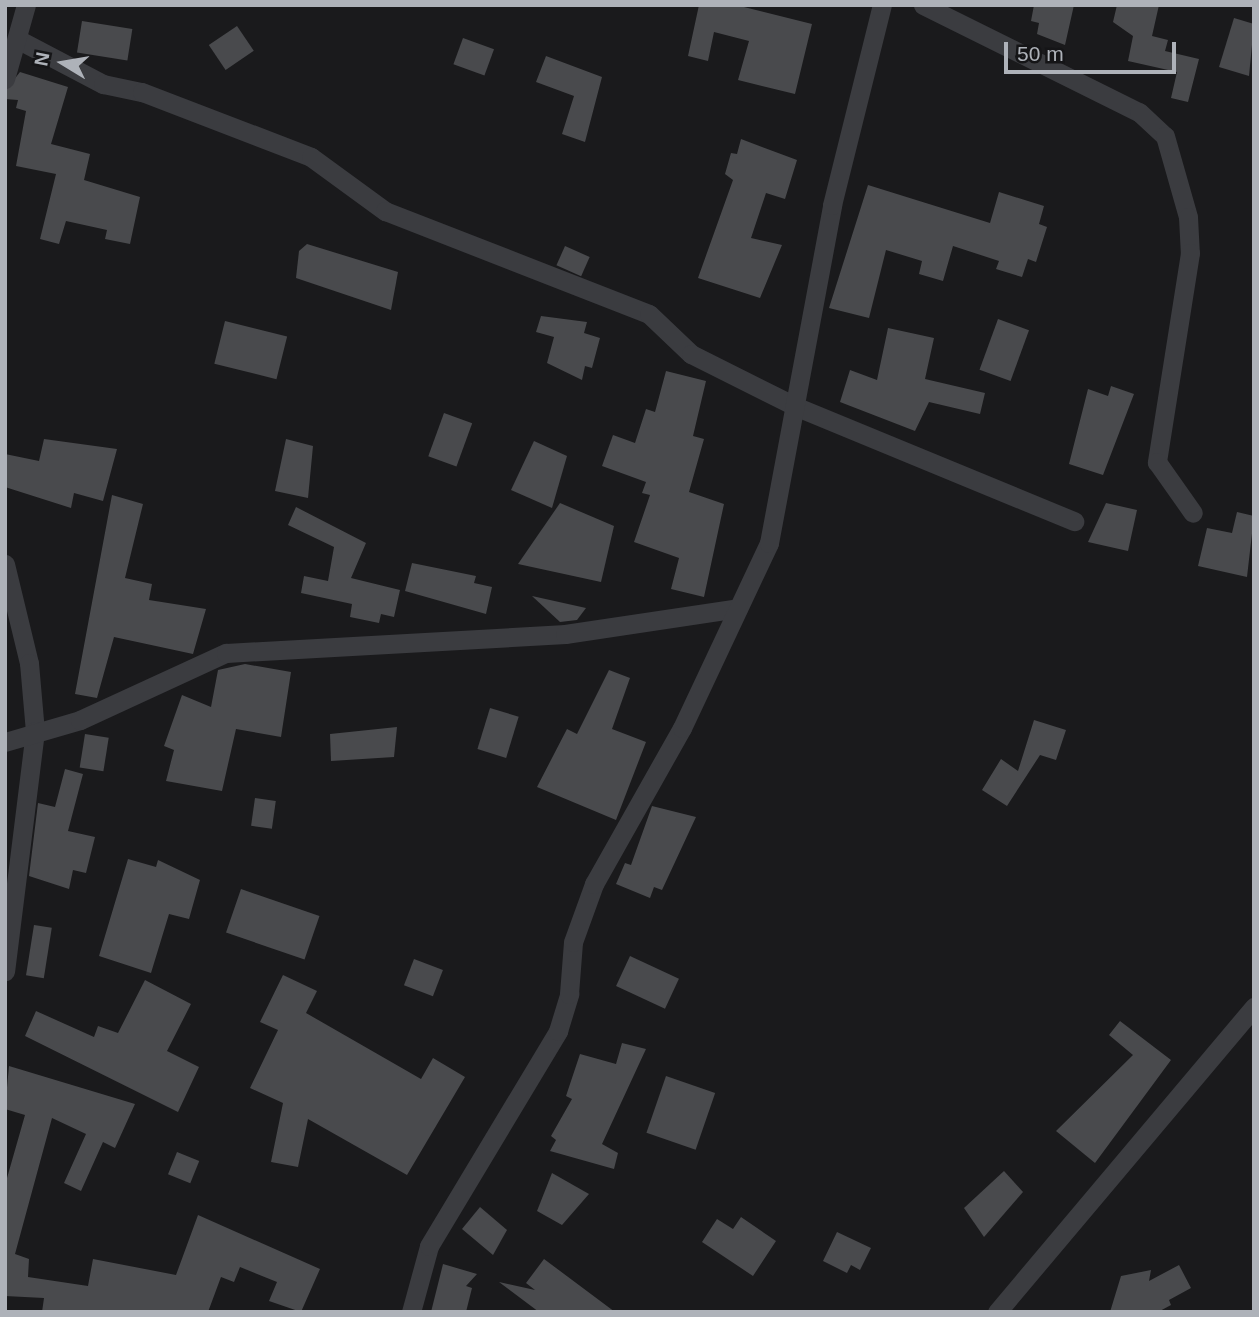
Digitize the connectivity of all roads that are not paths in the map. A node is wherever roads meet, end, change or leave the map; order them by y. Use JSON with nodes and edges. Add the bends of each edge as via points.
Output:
{"nodes":[{"id":1,"x":26,"y":5,"type":"edge"},
{"id":2,"x":882,"y":5,"type":"edge"},
{"id":3,"x":923,"y":5,"type":"edge"},
{"id":4,"x":21,"y":41,"type":"junction"},
{"id":5,"x":5,"y":79,"type":"edge"},
{"id":6,"x":797,"y":407,"type":"junction"},
{"id":7,"x":1193,"y":513,"type":"dead end"},
{"id":8,"x":1074,"y":522,"type":"dead end"},
{"id":9,"x":5,"y":564,"type":"edge"},
{"id":10,"x":738,"y":608,"type":"junction"},
{"id":11,"x":34,"y":731,"type":"junction"},
{"id":12,"x":5,"y":742,"type":"edge"},
{"id":13,"x":5,"y":971,"type":"edge"},
{"id":14,"x":1254,"y":1007,"type":"edge"},
{"id":15,"x":411,"y":1312,"type":"edge"},
{"id":16,"x":997,"y":1312,"type":"edge"}],
"edges":[{"from":1,"to":4,"type":"street"},
{"from":2,"to":6,"type":"street","via":[[832,205]]},
{"from":3,"to":7,"type":"street","via":[[1139,112],[1164,136],[1185,205],[1190,253],[1157,462]]},
{"from":4,"to":5,"type":"street"},
{"from":4,"to":6,"type":"street","via":[[103,84],[142,92],[311,158],[385,211],[649,314],[691,354]]},
{"from":6,"to":8,"type":"street"},
{"from":6,"to":10,"type":"street","via":[[769,543]]},
{"from":9,"to":11,"type":"street","via":[[29,663]]},
{"from":10,"to":11,"type":"street","via":[[565,634],[226,653],[80,720]]},
{"from":10,"to":15,"type":"street","via":[[630,829],[594,884],[573,942],[569,994],[558,1031],[429,1246]]},
{"from":11,"to":12,"type":"street"},
{"from":11,"to":13,"type":"street"},
{"from":14,"to":16,"type":"street"}]}
